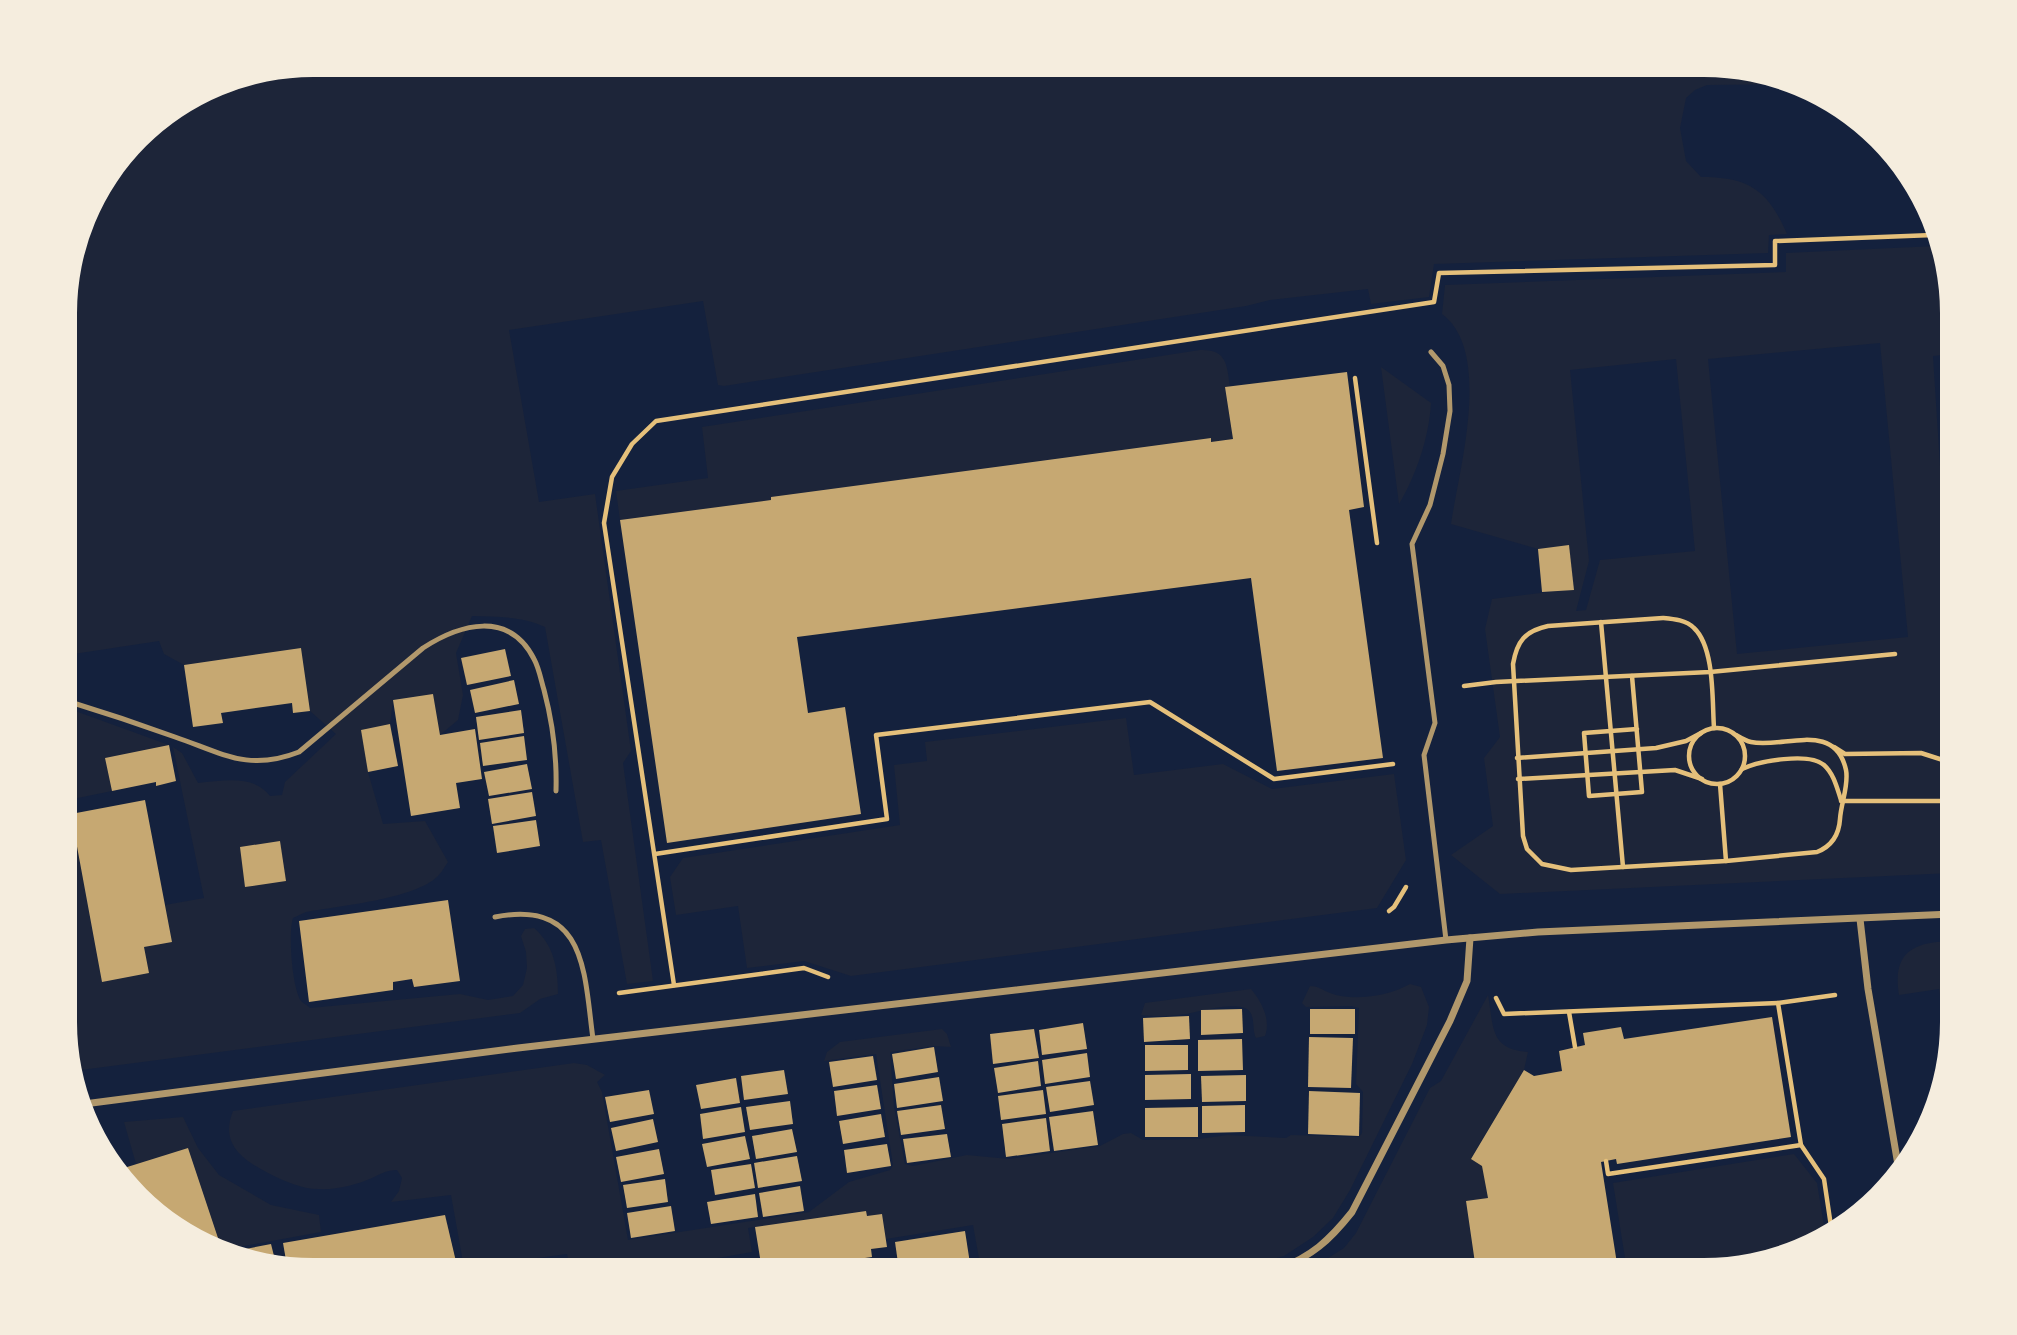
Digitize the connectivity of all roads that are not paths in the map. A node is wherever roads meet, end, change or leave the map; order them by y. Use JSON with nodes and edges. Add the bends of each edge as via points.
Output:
{"nodes":[{"id":1,"x":1431,"y":352,"type":"dead end"},
{"id":2,"x":77,"y":704,"type":"edge"},
{"id":3,"x":556,"y":791,"type":"dead end"},
{"id":4,"x":1939,"y":916,"type":"edge"},
{"id":5,"x":495,"y":917,"type":"dead end"},
{"id":6,"x":1860,"y":919,"type":"junction"},
{"id":7,"x":1470,"y":938,"type":"junction"},
{"id":8,"x":1446,"y":940,"type":"junction"},
{"id":9,"x":593,"y":1039,"type":"junction"},
{"id":10,"x":92,"y":1103,"type":"edge"},
{"id":11,"x":1897,"y":1157,"type":"edge"},
{"id":12,"x":1306,"y":1257,"type":"edge"}],
"edges":[{"from":1,"to":8,"type":"lane","via":[[1443,366],[1450,411],[1430,505],[1412,544],[1435,723],[1424,755]]},
{"from":2,"to":3,"type":"lane","via":[[228,758],[281,759],[299,752],[444,634],[488,626],[507,630],[524,642],[535,661],[557,754]]},
{"from":4,"to":6,"type":"street"},
{"from":5,"to":9,"type":"lane","via":[[530,915],[566,929],[577,947]]},
{"from":6,"to":7,"type":"street"},
{"from":6,"to":11,"type":"street"},
{"from":7,"to":8,"type":"street"},
{"from":7,"to":12,"type":"street","via":[[1466,981],[1450,1021],[1352,1212],[1337,1232]]},
{"from":8,"to":9,"type":"street"},
{"from":9,"to":10,"type":"street"}]}
